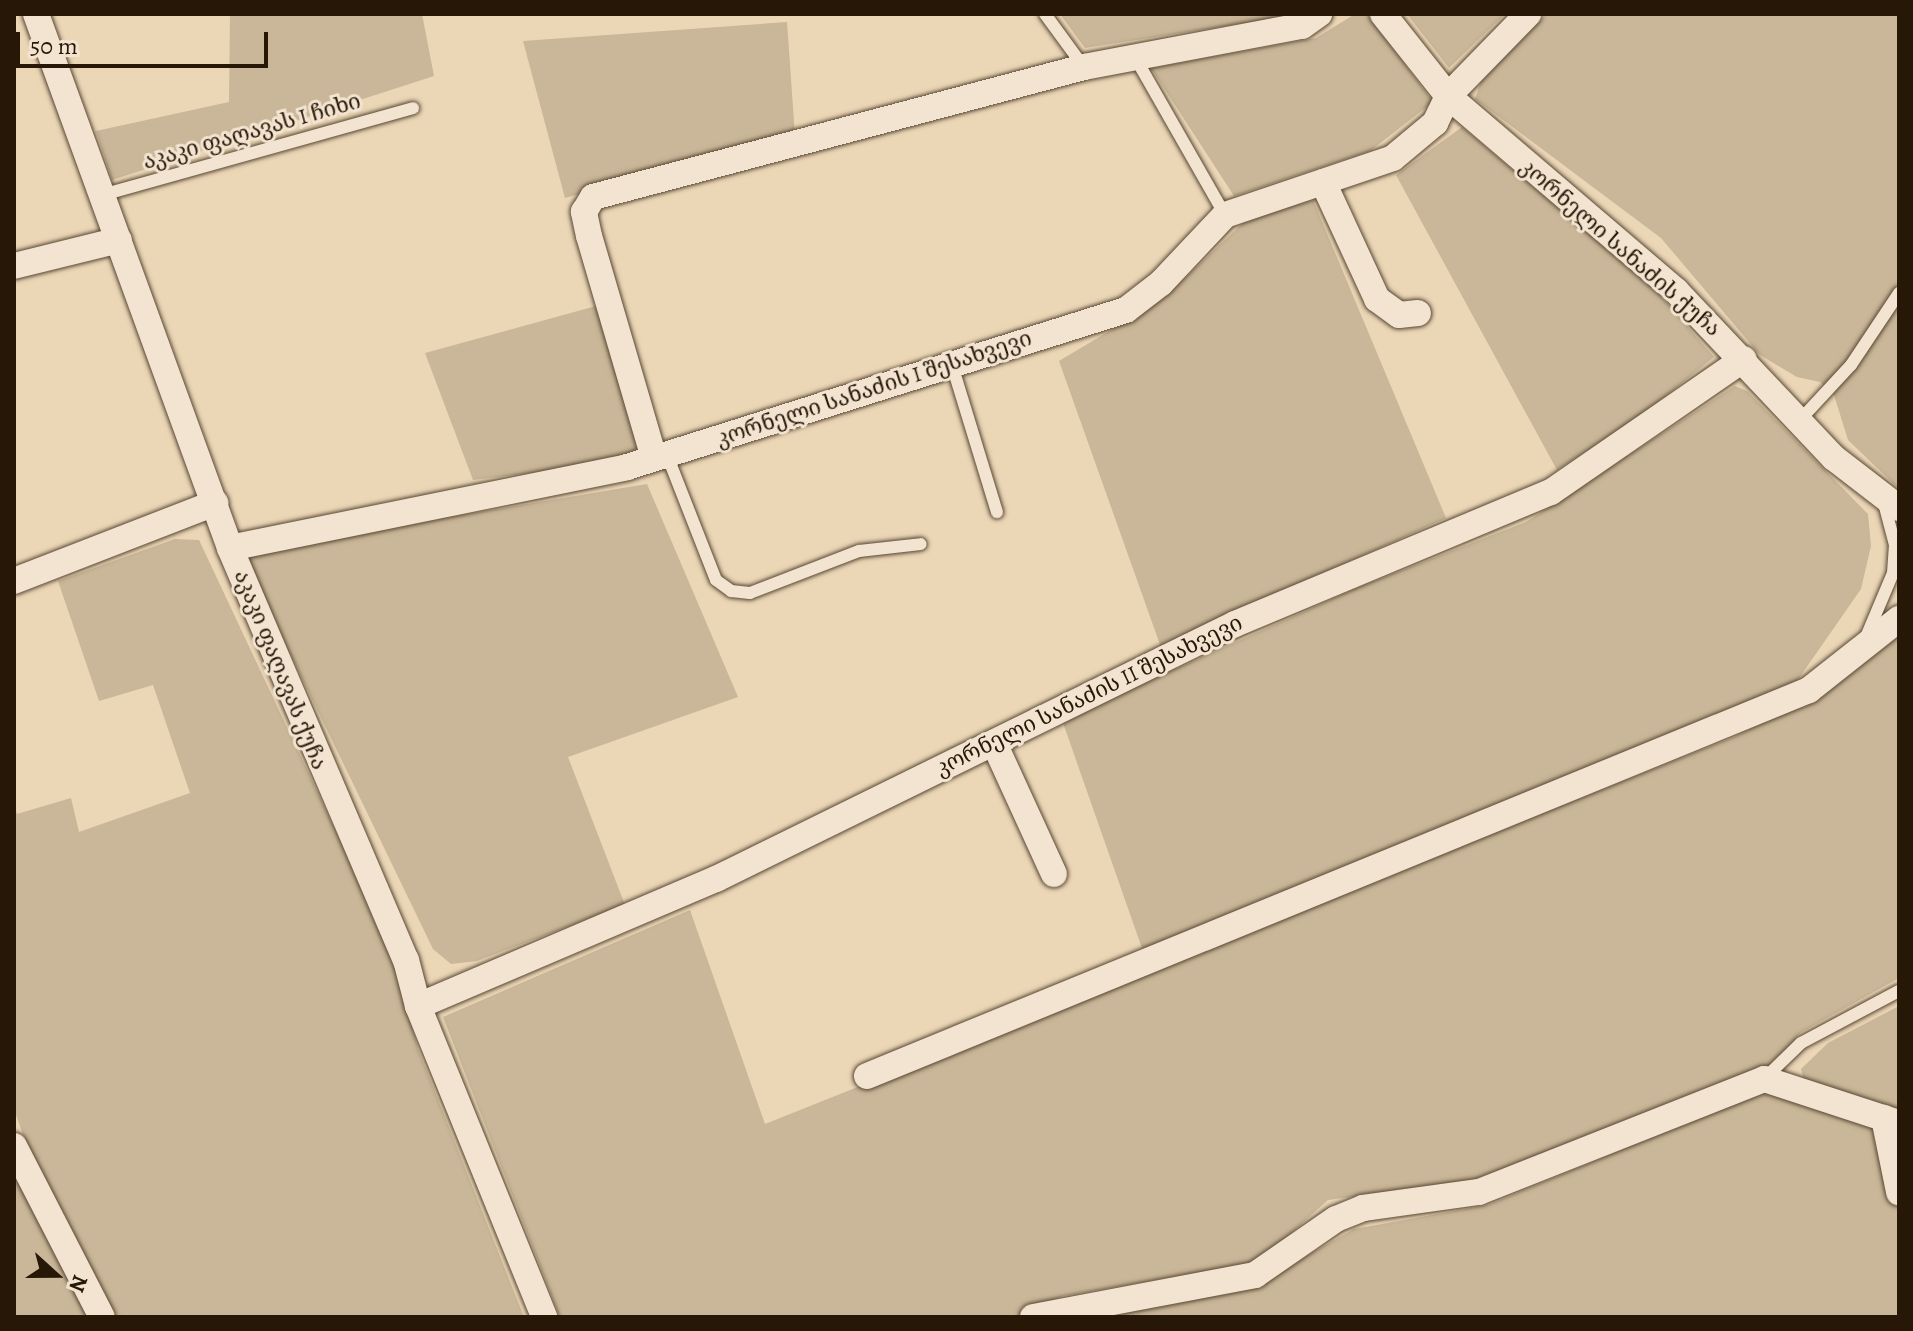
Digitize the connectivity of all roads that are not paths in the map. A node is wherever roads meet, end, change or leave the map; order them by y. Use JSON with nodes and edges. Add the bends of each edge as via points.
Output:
{"nodes":[{"id":1,"x":36,"y":14,"type":"edge"},
{"id":2,"x":1045,"y":14,"type":"edge"},
{"id":3,"x":1319,"y":14,"type":"edge"},
{"id":4,"x":1383,"y":14,"type":"edge"},
{"id":5,"x":1528,"y":14,"type":"edge"},
{"id":6,"x":1136,"y":59,"type":"junction"},
{"id":7,"x":1084,"y":67,"type":"junction"},
{"id":8,"x":1448,"y":96,"type":"junction"},
{"id":9,"x":413,"y":108,"type":"dead end"},
{"id":10,"x":1323,"y":182,"type":"junction"},
{"id":11,"x":102,"y":195,"type":"junction"},
{"id":12,"x":1225,"y":215,"type":"junction"},
{"id":13,"x":119,"y":240,"type":"junction"},
{"id":14,"x":14,"y":266,"type":"edge"},
{"id":15,"x":1899,"y":293,"type":"edge"},
{"id":16,"x":1418,"y":313,"type":"dead end"},
{"id":17,"x":1744,"y":359,"type":"junction"},
{"id":18,"x":952,"y":365,"type":"junction"},
{"id":19,"x":1800,"y":420,"type":"junction"},
{"id":20,"x":660,"y":457,"type":"junction"},
{"id":21,"x":215,"y":503,"type":"junction"},
{"id":22,"x":1891,"y":504,"type":"edge"},
{"id":23,"x":997,"y":512,"type":"dead end"},
{"id":24,"x":921,"y":544,"type":"dead end"},
{"id":25,"x":230,"y":548,"type":"junction"},
{"id":26,"x":14,"y":581,"type":"edge"},
{"id":27,"x":1899,"y":619,"type":"edge"},
{"id":28,"x":1858,"y":651,"type":"junction"},
{"id":29,"x":994,"y":743,"type":"junction"},
{"id":30,"x":1054,"y":874,"type":"dead end"},
{"id":31,"x":1899,"y":991,"type":"edge"},
{"id":32,"x":418,"y":1006,"type":"junction"},
{"id":33,"x":867,"y":1076,"type":"dead end"},
{"id":34,"x":1764,"y":1079,"type":"junction"},
{"id":35,"x":1891,"y":1120,"type":"edge"},
{"id":36,"x":14,"y":1146,"type":"edge"},
{"id":37,"x":1899,"y":1192,"type":"edge"},
{"id":38,"x":102,"y":1317,"type":"edge"},
{"id":39,"x":544,"y":1317,"type":"edge"},
{"id":40,"x":1033,"y":1317,"type":"edge"}],
"edges":[{"from":1,"to":11,"type":"street","name":"აკაკი ფაღავას ქუჩა"},
{"from":2,"to":7,"type":"lane"},
{"from":3,"to":6,"type":"street","via":[[1302,26]]},
{"from":4,"to":8,"type":"street","name":"კორნელი სანაძის ქუჩა"},
{"from":5,"to":8,"type":"street","name":"კორნელი სანაძის I შესახვევი"},
{"from":6,"to":7,"type":"street"},
{"from":6,"to":12,"type":"lane"},
{"from":7,"to":20,"type":"street","via":[[593,197],[584,212],[589,236]]},
{"from":8,"to":10,"type":"street","name":"კორნელი სანაძის I შესახვევი","via":[[1435,123],[1393,158]]},
{"from":8,"to":17,"type":"street","name":"კორნელი სანაძის ქუჩა","via":[[1676,291]]},
{"from":9,"to":11,"type":"lane","name":"აკაკი ფაღავას I ჩიხი"},
{"from":10,"to":12,"type":"street","name":"კორნელი სანაძის I შესახვევი"},
{"from":10,"to":16,"type":"street","via":[[1377,299],[1399,315]]},
{"from":11,"to":13,"type":"street","name":"აკაკი ფაღავას ქუჩა"},
{"from":12,"to":18,"type":"street","name":"კორნელი სანაძის I შესახვევი","via":[[1161,283],[1126,310]]},
{"from":13,"to":14,"type":"street"},
{"from":13,"to":21,"type":"street","name":"აკაკი ფაღავას ქუჩა"},
{"from":15,"to":19,"type":"lane","via":[[1851,365]]},
{"from":17,"to":19,"type":"street","name":"კორნელი სანაძის ქუჩა"},
{"from":17,"to":29,"type":"street","name":"კორნელი სანაძის II შესახვევი","via":[[1551,492],[1235,624]]},
{"from":18,"to":20,"type":"street","name":"კორნელი სანაძის I შესახვევი"},
{"from":18,"to":23,"type":"lane"},
{"from":19,"to":22,"type":"street","name":"კორნელი სანაძის ქუჩა"},
{"from":20,"to":24,"type":"lane","via":[[716,580],[731,591],[750,593],[859,551]]},
{"from":20,"to":25,"type":"street","name":"კორნელი სანაძის I შესახვევი"},
{"from":21,"to":25,"type":"street","name":"აკაკი ფაღავას ქუჩა"},
{"from":21,"to":26,"type":"street"},
{"from":22,"to":28,"type":"lane","via":[[1893,573]]},
{"from":25,"to":32,"type":"street","name":"აკაკი ფაღავას ქუჩა","via":[[406,960]]},
{"from":27,"to":28,"type":"street"},
{"from":28,"to":33,"type":"street","via":[[1809,690]]},
{"from":29,"to":30,"type":"street"},
{"from":29,"to":32,"type":"street","name":"კორნელი სანაძის II შესახვევი","via":[[705,884]]},
{"from":31,"to":34,"type":"lane","via":[[1801,1043]]},
{"from":32,"to":39,"type":"street","name":"აკაკი ფაღავას ქუჩა"},
{"from":34,"to":35,"type":"street"},
{"from":34,"to":40,"type":"street","via":[[1479,1192],[1363,1208],[1336,1219],[1255,1275]]},
{"from":35,"to":37,"type":"street"},
{"from":36,"to":38,"type":"street"}]}
